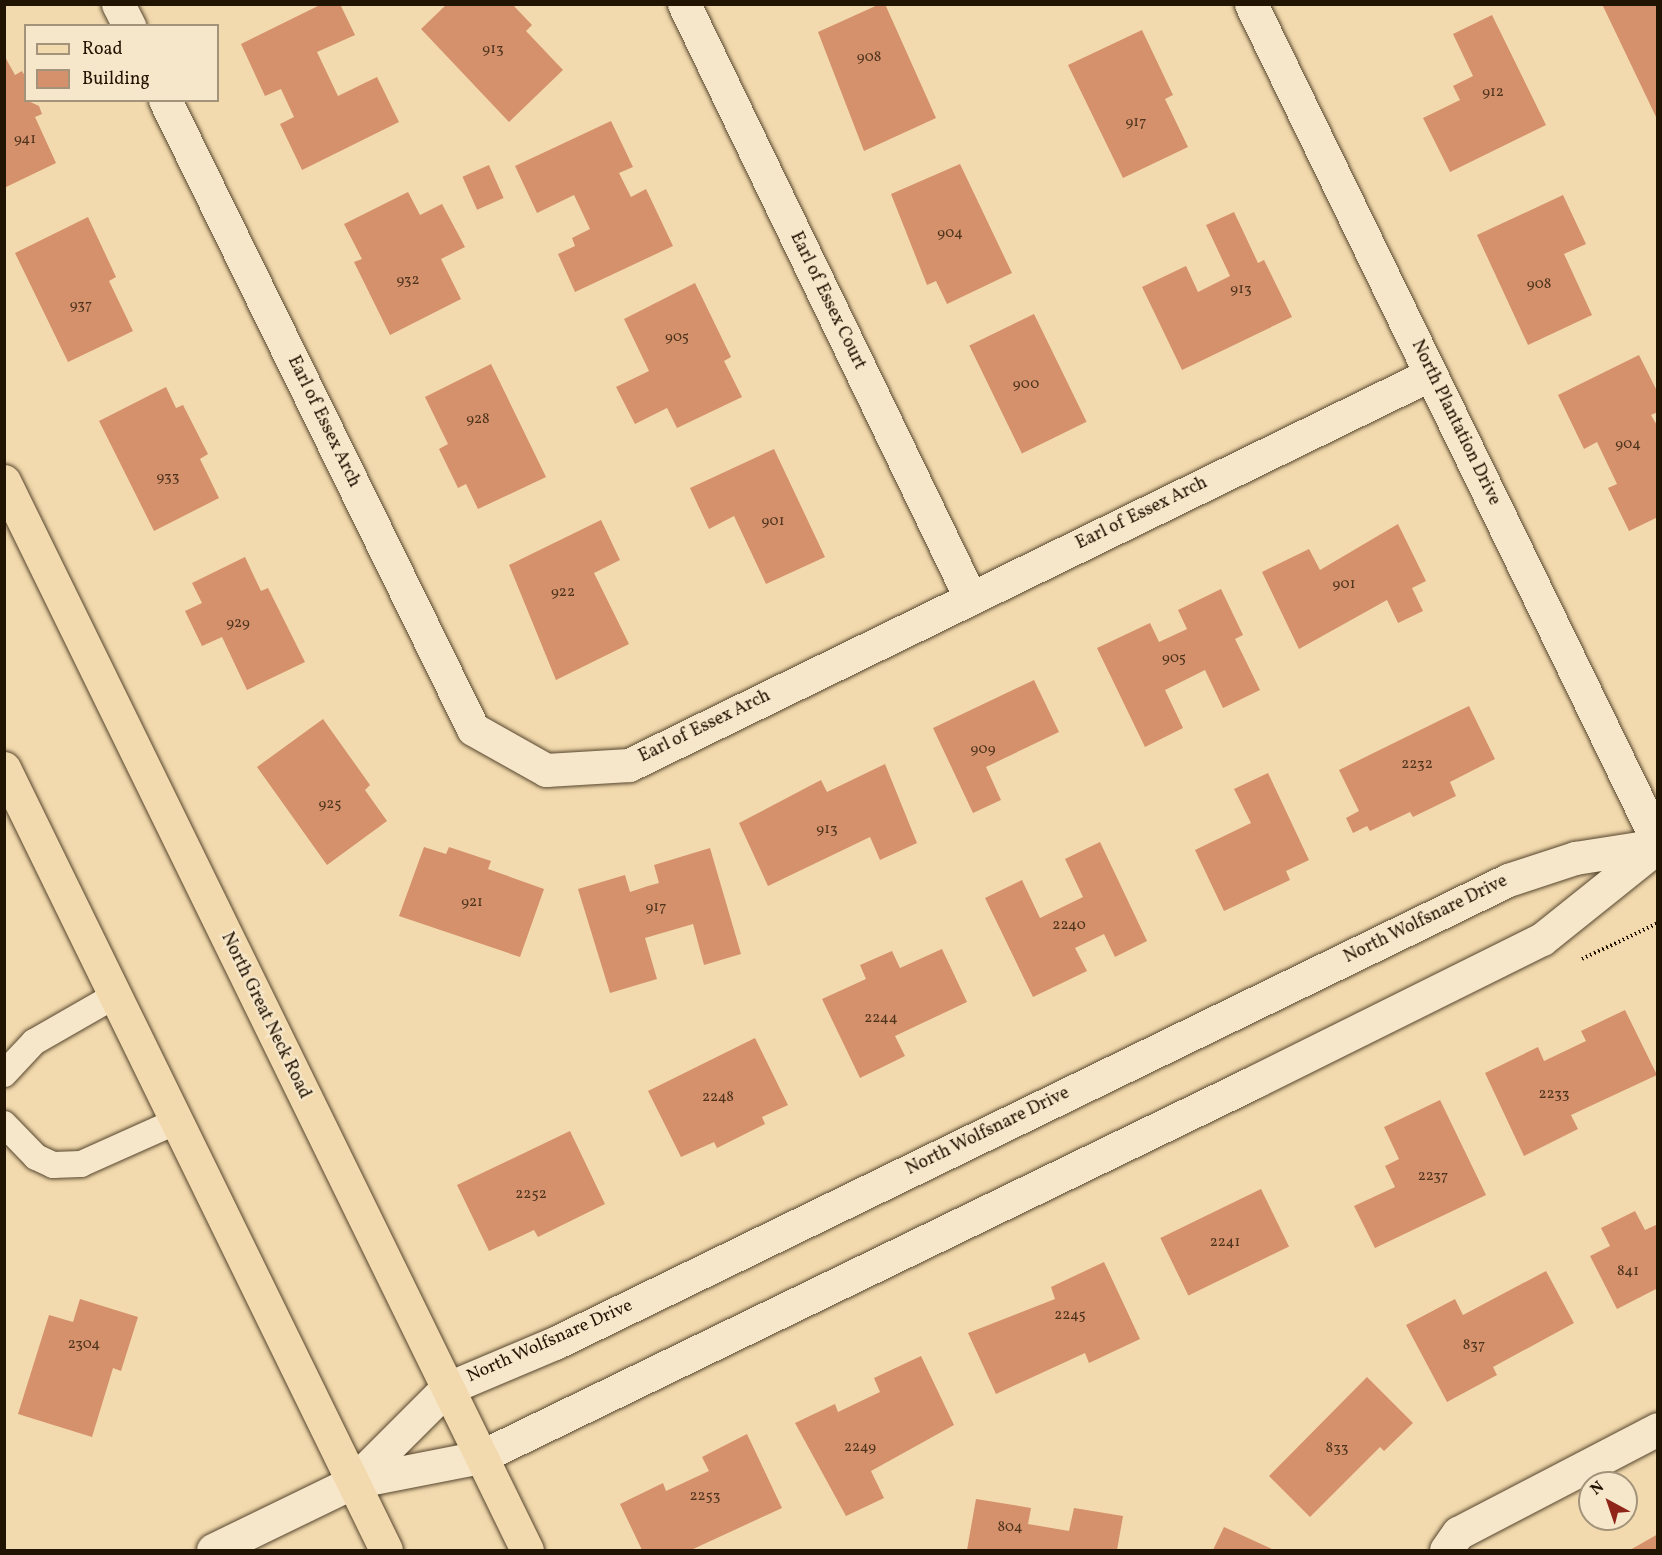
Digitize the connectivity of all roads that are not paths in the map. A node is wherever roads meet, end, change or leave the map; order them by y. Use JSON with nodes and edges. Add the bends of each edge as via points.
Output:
{"nodes":[{"id":1,"x":118,"y":4,"type":"edge"},
{"id":2,"x":684,"y":4,"type":"edge"},
{"id":3,"x":1251,"y":4,"type":"edge"},
{"id":4,"x":128,"y":24,"type":"edge"},
{"id":5,"x":166,"y":102,"type":"edge"},
{"id":6,"x":1431,"y":374,"type":"junction"},
{"id":7,"x":4,"y":481,"type":"edge"},
{"id":8,"x":970,"y":597,"type":"junction"},
{"id":9,"x":4,"y":768,"type":"edge"},
{"id":10,"x":1658,"y":844,"type":"edge"},
{"id":11,"x":116,"y":995,"type":"junction"},
{"id":12,"x":4,"y":1074,"type":"edge"},
{"id":13,"x":177,"y":1121,"type":"junction"},
{"id":14,"x":4,"y":1124,"type":"edge"},
{"id":15,"x":446,"y":1389,"type":"junction"},
{"id":16,"x":1658,"y":1429,"type":"edge"},
{"id":17,"x":480,"y":1457,"type":"junction"},
{"id":18,"x":353,"y":1482,"type":"junction"},
{"id":19,"x":213,"y":1551,"type":"edge"},
{"id":20,"x":386,"y":1551,"type":"edge"},
{"id":21,"x":527,"y":1551,"type":"edge"},
{"id":22,"x":1446,"y":1551,"type":"edge"}],
"edges":[{"from":1,"to":4,"type":"street"},
{"from":2,"to":8,"type":"street","name":"Earl of Essex Court"},
{"from":3,"to":6,"type":"street","name":"North Plantation Drive"},
{"from":5,"to":8,"type":"street","name":"Earl of Essex Arch","via":[[473,729],[546,770],[629,765]]},
{"from":6,"to":8,"type":"street","name":"Earl of Essex Arch"},
{"from":6,"to":10,"type":"street","name":"North Plantation Drive"},
{"from":7,"to":15,"type":"main road","name":"North Great Neck Road"},
{"from":9,"to":11,"type":"main road"},
{"from":10,"to":15,"type":"street","name":"North Wolfsnare Drive","via":[[1598,853],[1508,880],[555,1343]]},
{"from":10,"to":17,"type":"street","name":"North Wolfsnare Drive","via":[[1542,939]]},
{"from":11,"to":12,"type":"lane","via":[[34,1042]]},
{"from":11,"to":13,"type":"main road"},
{"from":13,"to":14,"type":"lane","via":[[81,1164],[53,1165],[28,1150]]},
{"from":13,"to":18,"type":"main road"},
{"from":15,"to":17,"type":"main road","name":"North Great Neck Road"},
{"from":15,"to":18,"type":"street","name":"North Wolfsnare Drive"},
{"from":16,"to":22,"type":"street","via":[[1458,1533]]},
{"from":17,"to":18,"type":"street","name":"North Wolfsnare Drive"},
{"from":17,"to":21,"type":"main road","name":"North Great Neck Road"},
{"from":18,"to":19,"type":"street","name":"North Wolfsnare Drive"},
{"from":18,"to":20,"type":"main road"}]}
